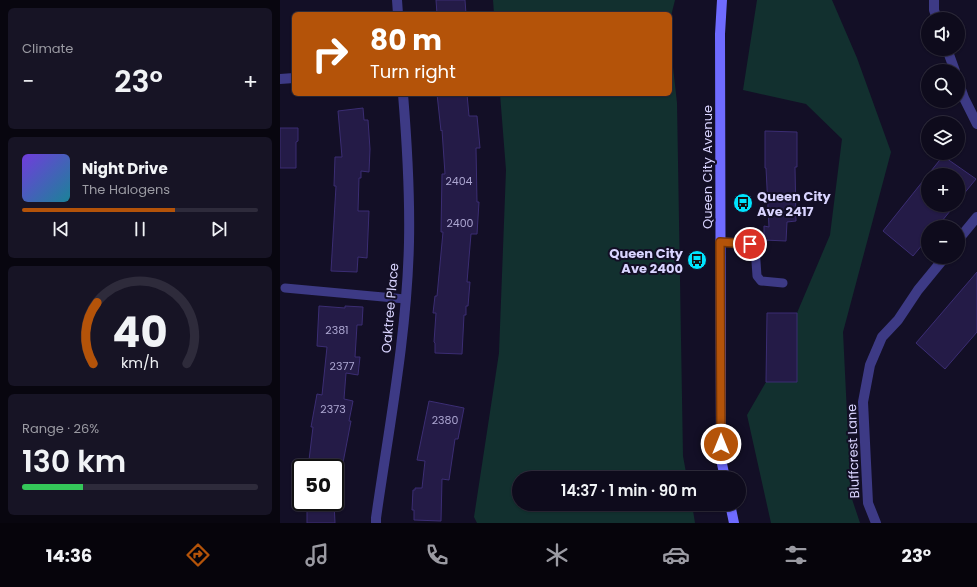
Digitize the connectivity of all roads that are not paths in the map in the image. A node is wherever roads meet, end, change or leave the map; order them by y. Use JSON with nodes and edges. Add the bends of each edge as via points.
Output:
{"nodes":[{"id":1,"x":397,"y":0,"type":"edge"},
{"id":2,"x":722,"y":0,"type":"edge"},
{"id":3,"x":934,"y":0,"type":"edge"},
{"id":4,"x":398,"y":12,"type":"edge"},
{"id":5,"x":935,"y":12,"type":"edge"},
{"id":6,"x":292,"y":78,"type":"edge"},
{"id":7,"x":280,"y":79,"type":"edge"},
{"id":8,"x":403,"y":96,"type":"edge"},
{"id":9,"x":965,"y":100,"type":"edge"},
{"id":10,"x":977,"y":124,"type":"edge"},
{"id":11,"x":977,"y":217,"type":"edge"},
{"id":12,"x":965,"y":232,"type":"edge"},
{"id":13,"x":720,"y":242,"type":"junction"},
{"id":14,"x":939,"y":264,"type":"edge"},
{"id":15,"x":783,"y":282,"type":"dead end"},
{"id":16,"x":285,"y":288,"type":"dead end"},
{"id":17,"x":405,"y":300,"type":"junction"},
{"id":18,"x":724,"y":471,"type":"edge"},
{"id":19,"x":731,"y":511,"type":"edge"},
{"id":20,"x":376,"y":523,"type":"edge"},
{"id":21,"x":734,"y":523,"type":"edge"},
{"id":22,"x":876,"y":523,"type":"edge"}],
"edges":[{"from":1,"to":4,"type":"street"},
{"from":2,"to":13,"type":"main road","name":"Queen City Avenue"},
{"from":3,"to":5,"type":"street"},
{"from":6,"to":7,"type":"street"},
{"from":8,"to":17,"type":"street","name":"Oaktree Place","via":[[408,160],[409,242]]},
{"from":9,"to":10,"type":"street"},
{"from":11,"to":12,"type":"street"},
{"from":13,"to":15,"type":"lane","via":[[750,244],[755,247],[757,276],[761,281]]},
{"from":13,"to":18,"type":"main road","name":"Queen City Avenue","via":[[721,459]]},
{"from":14,"to":22,"type":"street","name":"Bluffcrest Lane","via":[[898,320],[882,337],[870,365],[863,402],[868,503]]},
{"from":16,"to":17,"type":"lane"},
{"from":17,"to":20,"type":"street","name":"Oaktree Place"},
{"from":19,"to":21,"type":"main road"}]}
